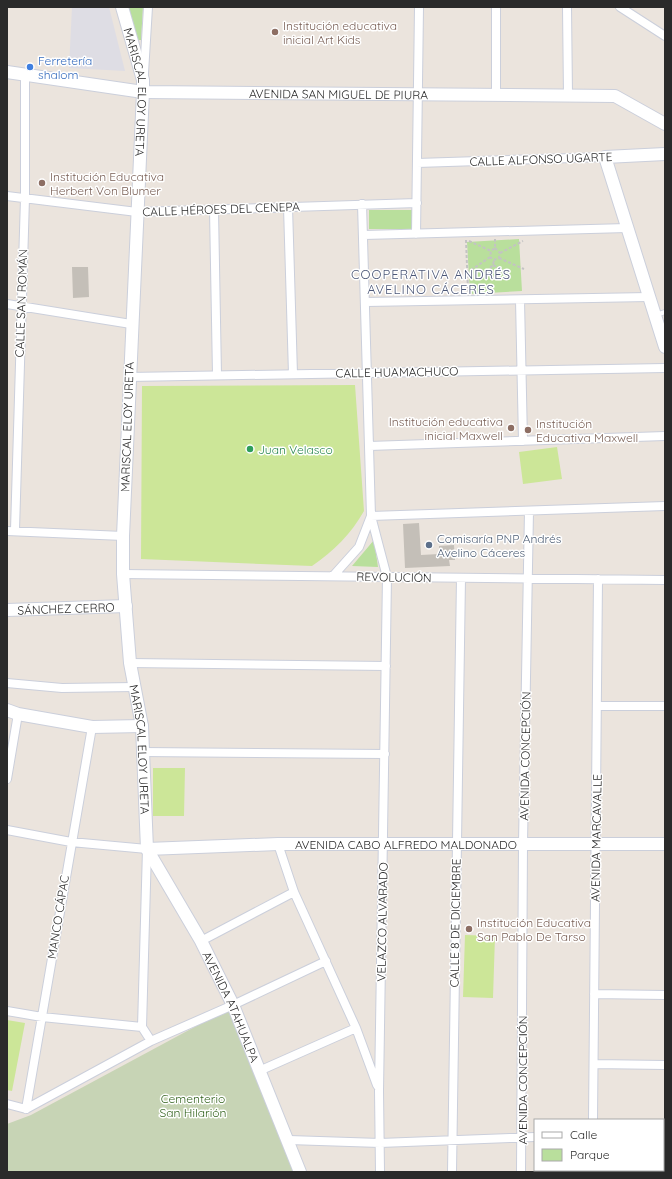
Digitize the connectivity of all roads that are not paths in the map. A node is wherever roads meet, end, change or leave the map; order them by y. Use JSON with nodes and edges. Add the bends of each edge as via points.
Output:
{"nodes":[{"id":1,"x":122,"y":7,"type":"edge"},
{"id":2,"x":148,"y":7,"type":"edge"},
{"id":3,"x":419,"y":7,"type":"edge"},
{"id":4,"x":496,"y":7,"type":"edge"},
{"id":5,"x":567,"y":7,"type":"edge"},
{"id":6,"x":620,"y":7,"type":"edge"},
{"id":7,"x":665,"y":36,"type":"edge"},
{"id":8,"x":7,"y":72,"type":"edge"},
{"id":9,"x":25,"y":75,"type":"junction"},
{"id":10,"x":143,"y":80,"type":"junction"},
{"id":11,"x":143,"y":92,"type":"junction"},
{"id":12,"x":418,"y":95,"type":"junction"},
{"id":13,"x":496,"y":95,"type":"junction"},
{"id":14,"x":568,"y":96,"type":"junction"},
{"id":15,"x":665,"y":124,"type":"edge"},
{"id":16,"x":665,"y":154,"type":"edge"},
{"id":17,"x":605,"y":157,"type":"junction"},
{"id":18,"x":417,"y":163,"type":"junction"},
{"id":19,"x":7,"y":196,"type":"edge"},
{"id":20,"x":25,"y":198,"type":"junction"},
{"id":21,"x":417,"y":203,"type":"junction"},
{"id":22,"x":362,"y":204,"type":"junction"},
{"id":23,"x":288,"y":207,"type":"junction"},
{"id":24,"x":214,"y":210,"type":"junction"},
{"id":25,"x":137,"y":212,"type":"junction"},
{"id":26,"x":627,"y":228,"type":"junction"},
{"id":27,"x":416,"y":234,"type":"junction"},
{"id":28,"x":364,"y":235,"type":"junction"},
{"id":29,"x":649,"y":297,"type":"junction"},
{"id":30,"x":520,"y":300,"type":"junction"},
{"id":31,"x":366,"y":302,"type":"junction"},
{"id":32,"x":7,"y":304,"type":"edge"},
{"id":33,"x":20,"y":306,"type":"junction"},
{"id":34,"x":660,"y":314,"type":"edge"},
{"id":35,"x":131,"y":324,"type":"junction"},
{"id":36,"x":665,"y":347,"type":"edge"},
{"id":37,"x":665,"y":368,"type":"edge"},
{"id":38,"x":521,"y":370,"type":"junction"},
{"id":39,"x":368,"y":373,"type":"junction"},
{"id":40,"x":293,"y":374,"type":"junction"},
{"id":41,"x":217,"y":375,"type":"junction"},
{"id":42,"x":129,"y":377,"type":"junction"},
{"id":43,"x":665,"y":436,"type":"edge"},
{"id":44,"x":523,"y":441,"type":"junction"},
{"id":45,"x":369,"y":446,"type":"junction"},
{"id":46,"x":665,"y":506,"type":"edge"},
{"id":47,"x":529,"y":511,"type":"junction"},
{"id":48,"x":371,"y":516,"type":"junction"},
{"id":49,"x":11,"y":530,"type":"edge"},
{"id":50,"x":123,"y":536,"type":"junction"},
{"id":51,"x":123,"y":574,"type":"junction"},
{"id":52,"x":333,"y":576,"type":"junction"},
{"id":53,"x":387,"y":577,"type":"junction"},
{"id":54,"x":461,"y":578,"type":"junction"},
{"id":55,"x":529,"y":579,"type":"junction"},
{"id":56,"x":598,"y":579,"type":"junction"},
{"id":57,"x":665,"y":580,"type":"edge"},
{"id":58,"x":126,"y":606,"type":"junction"},
{"id":59,"x":7,"y":610,"type":"edge"},
{"id":60,"x":130,"y":663,"type":"junction"},
{"id":61,"x":386,"y":666,"type":"junction"},
{"id":62,"x":7,"y":683,"type":"edge"},
{"id":63,"x":135,"y":687,"type":"junction"},
{"id":64,"x":597,"y":706,"type":"junction"},
{"id":65,"x":665,"y":706,"type":"edge"},
{"id":66,"x":13,"y":712,"type":"edge"},
{"id":67,"x":142,"y":726,"type":"junction"},
{"id":68,"x":92,"y":727,"type":"junction"},
{"id":69,"x":142,"y":752,"type":"junction"},
{"id":70,"x":385,"y":754,"type":"junction"},
{"id":71,"x":7,"y":779,"type":"edge"},
{"id":72,"x":7,"y":830,"type":"edge"},
{"id":73,"x":71,"y":842,"type":"junction"},
{"id":74,"x":278,"y":844,"type":"junction"},
{"id":75,"x":384,"y":844,"type":"junction"},
{"id":76,"x":456,"y":844,"type":"junction"},
{"id":77,"x":523,"y":844,"type":"junction"},
{"id":78,"x":595,"y":844,"type":"junction"},
{"id":79,"x":665,"y":844,"type":"edge"},
{"id":80,"x":147,"y":849,"type":"junction"},
{"id":81,"x":294,"y":892,"type":"junction"},
{"id":82,"x":201,"y":941,"type":"junction"},
{"id":83,"x":326,"y":961,"type":"junction"},
{"id":84,"x":594,"y":994,"type":"junction"},
{"id":85,"x":665,"y":995,"type":"edge"},
{"id":86,"x":233,"y":1005,"type":"junction"},
{"id":87,"x":7,"y":1010,"type":"edge"},
{"id":88,"x":42,"y":1017,"type":"junction"},
{"id":89,"x":142,"y":1027,"type":"junction"},
{"id":90,"x":356,"y":1028,"type":"junction"},
{"id":91,"x":151,"y":1042,"type":"junction"},
{"id":92,"x":594,"y":1064,"type":"junction"},
{"id":93,"x":665,"y":1065,"type":"edge"},
{"id":94,"x":259,"y":1071,"type":"junction"},
{"id":95,"x":379,"y":1091,"type":"junction"},
{"id":96,"x":11,"y":1105,"type":"edge"},
{"id":97,"x":26,"y":1109,"type":"junction"},
{"id":98,"x":7,"y":1112,"type":"edge"},
{"id":99,"x":593,"y":1119,"type":"edge"},
{"id":100,"x":534,"y":1137,"type":"edge"},
{"id":101,"x":522,"y":1138,"type":"junction"},
{"id":102,"x":289,"y":1140,"type":"junction"},
{"id":103,"x":452,"y":1141,"type":"junction"},
{"id":104,"x":380,"y":1143,"type":"junction"},
{"id":105,"x":300,"y":1172,"type":"edge"},
{"id":106,"x":380,"y":1172,"type":"edge"},
{"id":107,"x":452,"y":1172,"type":"edge"},
{"id":108,"x":521,"y":1172,"type":"edge"}],
"edges":[{"from":1,"to":10,"type":"street","name":"MARISCAL ELOY URETA"},
{"from":2,"to":10,"type":"street"},
{"from":3,"to":12,"type":"street"},
{"from":4,"to":13,"type":"street"},
{"from":5,"to":14,"type":"street"},
{"from":6,"to":7,"type":"street"},
{"from":8,"to":9,"type":"street","name":"AVENIDA SAN MIGUEL DE PIURA"},
{"from":9,"to":11,"type":"street","name":"AVENIDA SAN MIGUEL DE PIURA"},
{"from":9,"to":20,"type":"street","name":"CALLE SAN ROMÁN"},
{"from":10,"to":11,"type":"street","name":"MARISCAL ELOY URETA"},
{"from":11,"to":12,"type":"street","name":"AVENIDA SAN MIGUEL DE PIURA"},
{"from":11,"to":25,"type":"street","name":"MARISCAL ELOY URETA"},
{"from":12,"to":13,"type":"street","name":"AVENIDA SAN MIGUEL DE PIURA"},
{"from":12,"to":18,"type":"street"},
{"from":13,"to":14,"type":"street","name":"AVENIDA SAN MIGUEL DE PIURA"},
{"from":14,"to":15,"type":"street","name":"AVENIDA SAN MIGUEL DE PIURA","via":[[615,96]]},
{"from":16,"to":17,"type":"street","name":"CALLE ALFONSO UGARTE"},
{"from":17,"to":18,"type":"street","name":"CALLE ALFONSO UGARTE"},
{"from":17,"to":26,"type":"street"},
{"from":18,"to":21,"type":"street"},
{"from":19,"to":20,"type":"street","name":"CALLE HÉROES DEL CENEPA"},
{"from":20,"to":25,"type":"street","name":"CALLE HÉROES DEL CENEPA"},
{"from":20,"to":33,"type":"street","name":"CALLE SAN ROMÁN"},
{"from":21,"to":22,"type":"street","name":"CALLE HÉROES DEL CENEPA"},
{"from":21,"to":27,"type":"street"},
{"from":22,"to":23,"type":"street","name":"CALLE HÉROES DEL CENEPA"},
{"from":22,"to":28,"type":"street"},
{"from":23,"to":24,"type":"street","name":"CALLE HÉROES DEL CENEPA"},
{"from":23,"to":40,"type":"street"},
{"from":24,"to":25,"type":"street","name":"CALLE HÉROES DEL CENEPA"},
{"from":24,"to":41,"type":"street"},
{"from":25,"to":35,"type":"street","name":"MARISCAL ELOY URETA"},
{"from":26,"to":27,"type":"street","via":[[495,232],[466,236]]},
{"from":26,"to":29,"type":"street"},
{"from":27,"to":28,"type":"street"},
{"from":28,"to":31,"type":"street"},
{"from":29,"to":30,"type":"street"},
{"from":29,"to":34,"type":"street"},
{"from":30,"to":31,"type":"street"},
{"from":30,"to":38,"type":"street"},
{"from":31,"to":39,"type":"street"},
{"from":32,"to":33,"type":"street"},
{"from":33,"to":35,"type":"street"},
{"from":33,"to":49,"type":"street","name":"CALLE SAN ROMÁN"},
{"from":34,"to":36,"type":"street"},
{"from":35,"to":42,"type":"street","name":"MARISCAL ELOY URETA"},
{"from":37,"to":38,"type":"street","name":"CALLE HUAMACHUCO"},
{"from":38,"to":39,"type":"street","name":"CALLE HUAMACHUCO"},
{"from":38,"to":44,"type":"street"},
{"from":39,"to":40,"type":"street","name":"CALLE HUAMACHUCO"},
{"from":39,"to":45,"type":"street"},
{"from":40,"to":41,"type":"street","name":"CALLE HUAMACHUCO"},
{"from":41,"to":42,"type":"street","name":"CALLE HUAMACHUCO"},
{"from":42,"to":50,"type":"street","name":"MARISCAL ELOY URETA"},
{"from":43,"to":44,"type":"street"},
{"from":44,"to":45,"type":"street"},
{"from":45,"to":48,"type":"street"},
{"from":46,"to":47,"type":"street"},
{"from":47,"to":48,"type":"street"},
{"from":47,"to":55,"type":"street","name":"AVENIDA CONCEPCIÓN"},
{"from":48,"to":52,"type":"street","via":[[359,547]]},
{"from":48,"to":53,"type":"street","name":"VELAZCO ALVARADO"},
{"from":49,"to":50,"type":"street"},
{"from":50,"to":51,"type":"street","name":"MARISCAL ELOY URETA"},
{"from":51,"to":52,"type":"street","name":"REVOLUCIÓN"},
{"from":51,"to":58,"type":"street","name":"MARISCAL ELOY URETA"},
{"from":52,"to":53,"type":"street","name":"REVOLUCIÓN"},
{"from":53,"to":54,"type":"street","name":"REVOLUCIÓN"},
{"from":53,"to":61,"type":"street","name":"VELAZCO ALVARADO"},
{"from":54,"to":55,"type":"street","name":"REVOLUCIÓN"},
{"from":54,"to":76,"type":"street","name":"CALLE 8 DE DICIEMBRE"},
{"from":55,"to":56,"type":"street","name":"REVOLUCIÓN"},
{"from":55,"to":77,"type":"street","name":"AVENIDA CONCEPCIÓN"},
{"from":56,"to":57,"type":"street","name":"REVOLUCIÓN"},
{"from":56,"to":64,"type":"street","name":"AVENIDA MARCAVALLE"},
{"from":58,"to":59,"type":"street","name":"SÁNCHEZ CERRO"},
{"from":58,"to":60,"type":"street","name":"MARISCAL ELOY URETA"},
{"from":60,"to":61,"type":"street"},
{"from":60,"to":63,"type":"street","name":"MARISCAL ELOY URETA"},
{"from":61,"to":70,"type":"street","name":"VELAZCO ALVARADO"},
{"from":62,"to":63,"type":"street","via":[[62,688]]},
{"from":63,"to":67,"type":"street","name":"MARISCAL ELOY URETA"},
{"from":64,"to":65,"type":"street"},
{"from":64,"to":78,"type":"street","name":"AVENIDA MARCAVALLE"},
{"from":66,"to":68,"type":"street"},
{"from":66,"to":71,"type":"street"},
{"from":67,"to":68,"type":"street"},
{"from":67,"to":69,"type":"street","name":"MARISCAL ELOY URETA"},
{"from":68,"to":73,"type":"street","name":"MANCO CÁPAC"},
{"from":69,"to":70,"type":"street"},
{"from":69,"to":80,"type":"street","name":"MARISCAL ELOY URETA"},
{"from":70,"to":75,"type":"street","name":"VELAZCO ALVARADO"},
{"from":72,"to":73,"type":"street"},
{"from":73,"to":80,"type":"street"},
{"from":73,"to":88,"type":"street","name":"MANCO CÁPAC"},
{"from":74,"to":75,"type":"street","name":"AVENIDA CABO ALFREDO MALDONADO"},
{"from":74,"to":80,"type":"street","name":"AVENIDA CABO ALFREDO MALDONADO"},
{"from":74,"to":81,"type":"street"},
{"from":75,"to":76,"type":"street","name":"AVENIDA CABO ALFREDO MALDONADO"},
{"from":75,"to":95,"type":"street","name":"VELAZCO ALVARADO"},
{"from":76,"to":77,"type":"street","name":"AVENIDA CABO ALFREDO MALDONADO"},
{"from":76,"to":103,"type":"street","name":"CALLE 8 DE DICIEMBRE"},
{"from":77,"to":78,"type":"street","name":"AVENIDA CABO ALFREDO MALDONADO"},
{"from":77,"to":101,"type":"street","name":"AVENIDA CONCEPCIÓN"},
{"from":78,"to":79,"type":"street","name":"AVENIDA CABO ALFREDO MALDONADO"},
{"from":78,"to":84,"type":"street","name":"AVENIDA MARCAVALLE"},
{"from":80,"to":82,"type":"street","name":"AVENIDA ATAHUALPA"},
{"from":80,"to":89,"type":"street"},
{"from":81,"to":82,"type":"street"},
{"from":81,"to":83,"type":"street"},
{"from":82,"to":86,"type":"street","name":"AVENIDA ATAHUALPA"},
{"from":83,"to":86,"type":"street"},
{"from":83,"to":90,"type":"street"},
{"from":84,"to":85,"type":"street"},
{"from":84,"to":92,"type":"street","name":"AVENIDA MARCAVALLE"},
{"from":86,"to":91,"type":"street"},
{"from":86,"to":94,"type":"street","name":"AVENIDA ATAHUALPA"},
{"from":87,"to":88,"type":"street"},
{"from":88,"to":89,"type":"street"},
{"from":88,"to":97,"type":"street","name":"MANCO CÁPAC"},
{"from":89,"to":91,"type":"street"},
{"from":90,"to":94,"type":"street"},
{"from":90,"to":95,"type":"street"},
{"from":91,"to":97,"type":"street"},
{"from":92,"to":93,"type":"street"},
{"from":92,"to":99,"type":"street","name":"AVENIDA MARCAVALLE"},
{"from":94,"to":102,"type":"street","name":"AVENIDA ATAHUALPA"},
{"from":95,"to":104,"type":"street","name":"VELAZCO ALVARADO"},
{"from":96,"to":97,"type":"street"},
{"from":96,"to":98,"type":"street"},
{"from":100,"to":101,"type":"street"},
{"from":101,"to":103,"type":"street"},
{"from":101,"to":108,"type":"street","name":"AVENIDA CONCEPCIÓN"},
{"from":102,"to":104,"type":"street"},
{"from":102,"to":105,"type":"street","name":"AVENIDA ATAHUALPA"},
{"from":103,"to":104,"type":"street"},
{"from":103,"to":107,"type":"street","name":"CALLE 8 DE DICIEMBRE"},
{"from":104,"to":106,"type":"street","name":"VELAZCO ALVARADO"}]}
